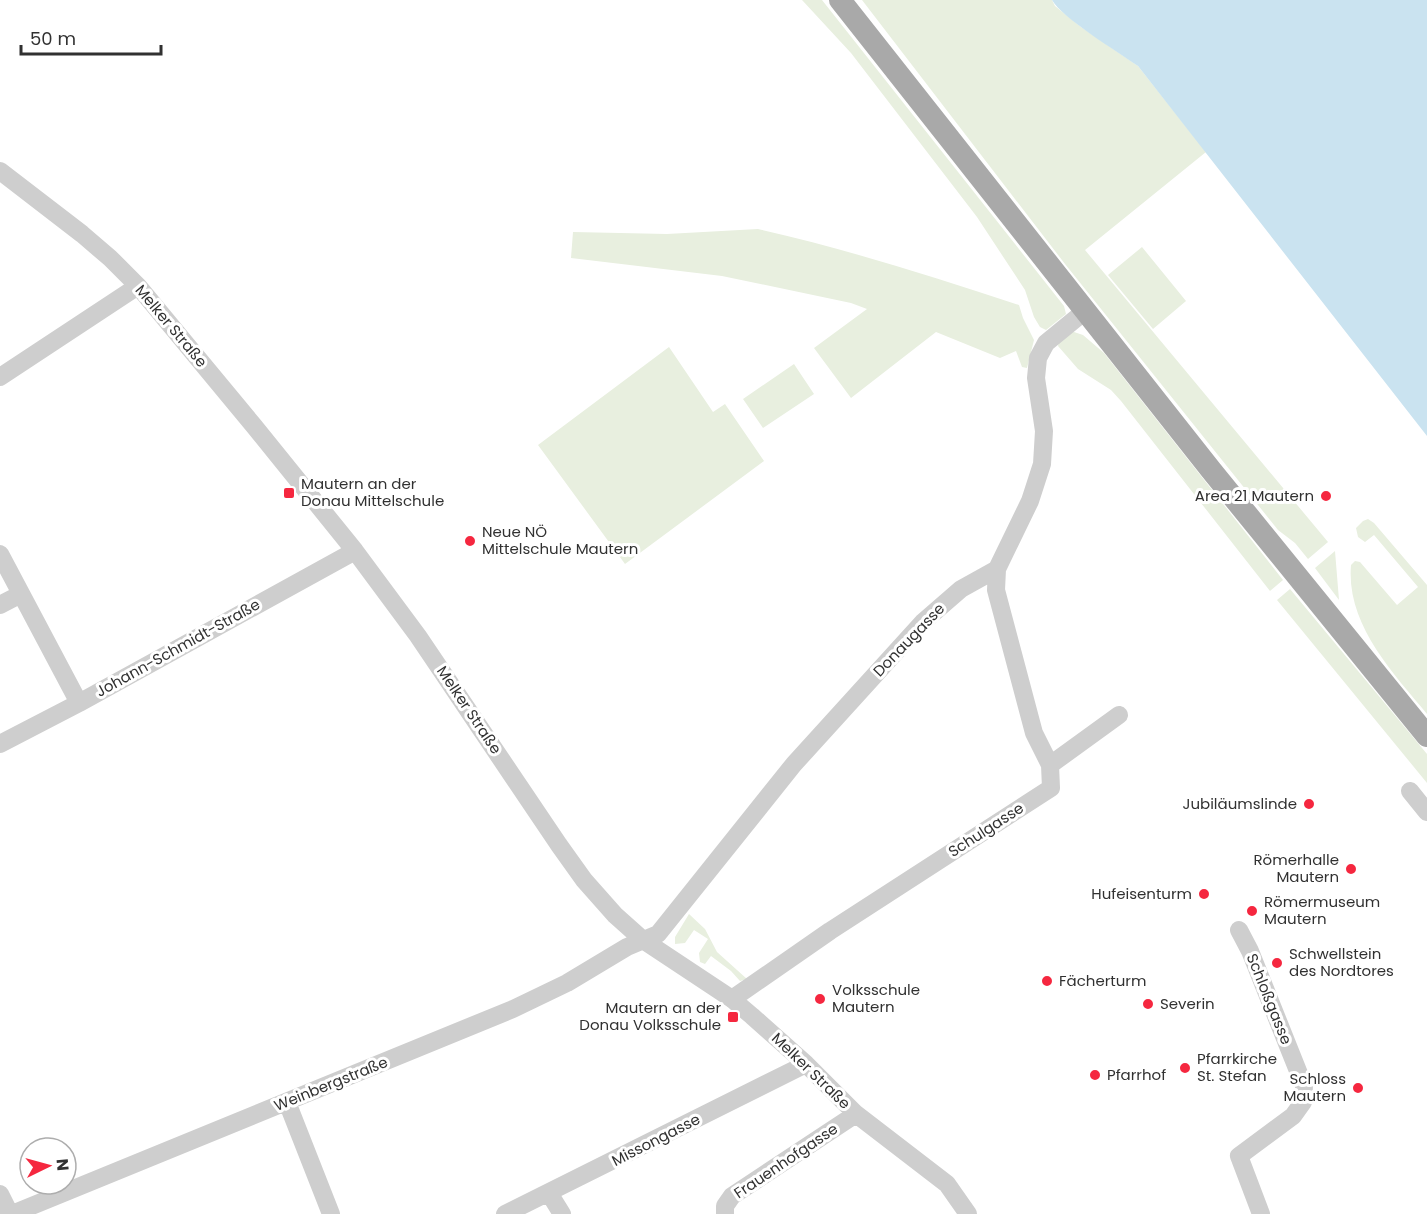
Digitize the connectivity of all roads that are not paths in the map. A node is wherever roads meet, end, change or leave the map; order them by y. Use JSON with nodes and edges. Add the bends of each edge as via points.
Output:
{"nodes":[{"id":1,"x":840,"y":0,"type":"edge"},
{"id":2,"x":0,"y":171,"type":"edge"},
{"id":3,"x":138,"y":286,"type":"junction"},
{"id":4,"x":1085,"y":311,"type":"junction"},
{"id":5,"x":0,"y":377,"type":"edge"},
{"id":6,"x":354,"y":551,"type":"junction"},
{"id":7,"x":0,"y":555,"type":"edge"},
{"id":8,"x":997,"y":569,"type":"junction"},
{"id":9,"x":21,"y":594,"type":"junction"},
{"id":10,"x":0,"y":606,"type":"edge"},
{"id":11,"x":80,"y":703,"type":"junction"},
{"id":12,"x":1119,"y":716,"type":"dead end"},
{"id":13,"x":1427,"y":736,"type":"edge"},
{"id":14,"x":0,"y":744,"type":"edge"},
{"id":15,"x":1050,"y":765,"type":"junction"},
{"id":16,"x":1410,"y":791,"type":"dead end"},
{"id":17,"x":1427,"y":813,"type":"edge"},
{"id":18,"x":1239,"y":930,"type":"dead end"},
{"id":19,"x":643,"y":940,"type":"junction"},
{"id":20,"x":732,"y":999,"type":"junction"},
{"id":21,"x":806,"y":1064,"type":"junction"},
{"id":22,"x":287,"y":1102,"type":"junction"},
{"id":23,"x":856,"y":1114,"type":"junction"},
{"id":24,"x":549,"y":1193,"type":"junction"},
{"id":25,"x":0,"y":1194,"type":"edge"},
{"id":26,"x":11,"y":1214,"type":"edge"},
{"id":27,"x":332,"y":1214,"type":"edge"},
{"id":28,"x":505,"y":1214,"type":"edge"},
{"id":29,"x":562,"y":1214,"type":"edge"},
{"id":30,"x":725,"y":1214,"type":"edge"},
{"id":31,"x":968,"y":1214,"type":"edge"},
{"id":32,"x":1261,"y":1214,"type":"edge"}],
"edges":[{"from":1,"to":4,"type":"main road"},
{"from":2,"to":3,"type":"street","name":"Melker Straße","via":[[82,234]]},
{"from":3,"to":5,"type":"street"},
{"from":3,"to":6,"type":"street","name":"Melker Straße"},
{"from":4,"to":8,"type":"street","via":[[1046,343],[1038,358],[1036,378],[1044,431],[1042,464],[1030,501]]},
{"from":4,"to":13,"type":"main road"},
{"from":6,"to":11,"type":"street","name":"Johann-Schmidt-Straße"},
{"from":6,"to":19,"type":"street","name":"Melker Straße","via":[[452,684],[584,880]]},
{"from":7,"to":9,"type":"street"},
{"from":8,"to":15,"type":"street","via":[[996,590],[1020,685],[1034,733]]},
{"from":8,"to":19,"type":"street","name":"Donaugasse","via":[[961,589],[923,622],[794,764],[662,930]]},
{"from":9,"to":10,"type":"street"},
{"from":9,"to":11,"type":"street"},
{"from":11,"to":14,"type":"street","name":"Johann-Schmidt-Straße"},
{"from":12,"to":15,"type":"street"},
{"from":15,"to":20,"type":"street","name":"Schulgasse","via":[[1052,788]]},
{"from":16,"to":17,"type":"street"},
{"from":18,"to":32,"type":"street","name":"Schloßgasse","via":[[1304,1086],[1303,1102],[1293,1116],[1239,1156]]},
{"from":19,"to":20,"type":"street","name":"Melker Straße"},
{"from":19,"to":22,"type":"street","name":"Weinbergstraße","via":[[513,1009]]},
{"from":20,"to":21,"type":"street","name":"Melker Straße"},
{"from":21,"to":23,"type":"street","name":"Melker Straße"},
{"from":21,"to":24,"type":"street","name":"Missongasse"},
{"from":22,"to":26,"type":"street","name":"Weinbergstraße"},
{"from":22,"to":27,"type":"street"},
{"from":23,"to":30,"type":"street","name":"Frauenhofgasse","via":[[732,1196]]},
{"from":23,"to":31,"type":"street","name":"Melker Straße","via":[[947,1184]]},
{"from":24,"to":28,"type":"street","name":"Missongasse"},
{"from":24,"to":29,"type":"street"},
{"from":25,"to":26,"type":"street"}]}
